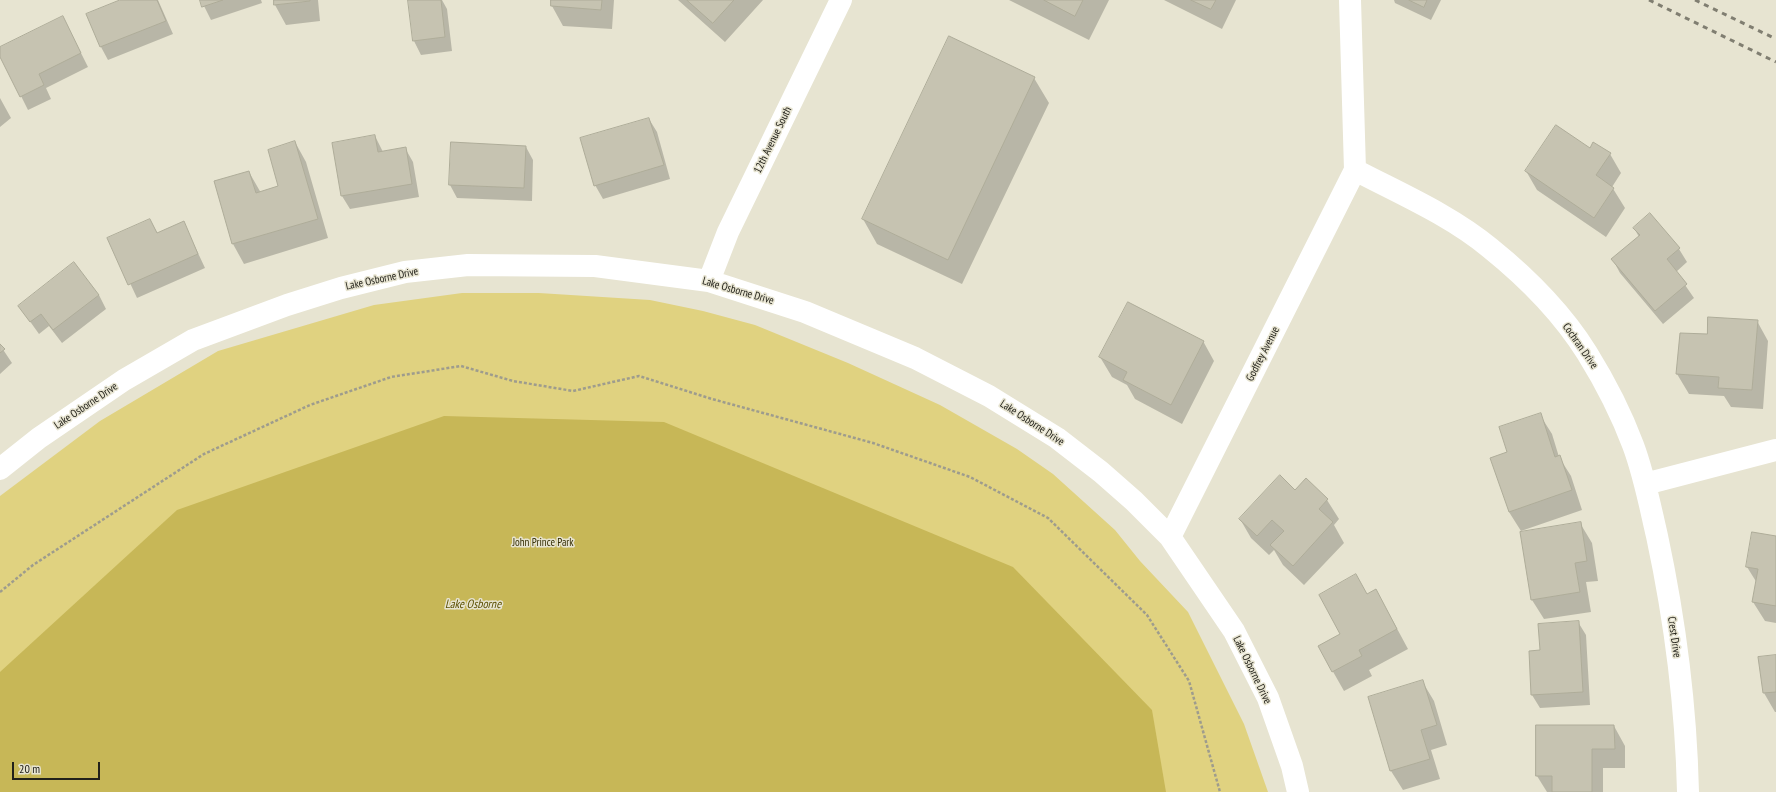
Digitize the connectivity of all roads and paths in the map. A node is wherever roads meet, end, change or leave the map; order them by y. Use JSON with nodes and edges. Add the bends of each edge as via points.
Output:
{"nodes":[{"id":1,"x":841,"y":0,"type":"edge"},
{"id":2,"x":1350,"y":0,"type":"edge"},
{"id":3,"x":1356,"y":170,"type":"junction"},
{"id":4,"x":709,"y":281,"type":"junction"},
{"id":5,"x":1776,"y":450,"type":"edge"},
{"id":6,"x":0,"y":469,"type":"edge"},
{"id":7,"x":1645,"y":484,"type":"junction"},
{"id":8,"x":1170,"y":537,"type":"junction"},
{"id":9,"x":0,"y":592,"type":"edge"},
{"id":10,"x":1220,"y":792,"type":"edge"},
{"id":11,"x":1298,"y":792,"type":"edge"},
{"id":12,"x":1688,"y":792,"type":"edge"}],
"edges":[{"from":1,"to":4,"type":"street","name":"12th Avenue South","via":[[728,232]]},
{"from":2,"to":3,"type":"street"},
{"from":3,"to":7,"type":"street","name":"Cochran Drive","via":[[1438,212],[1489,247],[1535,288],[1575,335],[1608,388],[1633,444]]},
{"from":3,"to":8,"type":"street","name":"Godfrey Avenue"},
{"from":4,"to":6,"type":"street","name":"Lake Osborne Drive","via":[[595,266],[468,265],[405,272],[341,288],[193,340],[118,384]]},
{"from":4,"to":8,"type":"street","name":"Lake Osborne Drive","via":[[812,315],[915,358],[990,396],[1057,438],[1101,472]]},
{"from":5,"to":7,"type":"street"},
{"from":7,"to":12,"type":"street","name":"Crest Drive","via":[[1667,584],[1680,679]]},
{"from":8,"to":11,"type":"street","name":"Lake Osborne Drive","via":[[1234,631],[1268,698],[1292,766]]},
{"from":9,"to":10,"type":"path","via":[[33,565],[204,454],[310,404],[391,377],[461,366],[513,381],[573,391],[639,376],[712,399],[873,443],[970,477],[1048,518],[1147,615],[1189,681]]}]}
